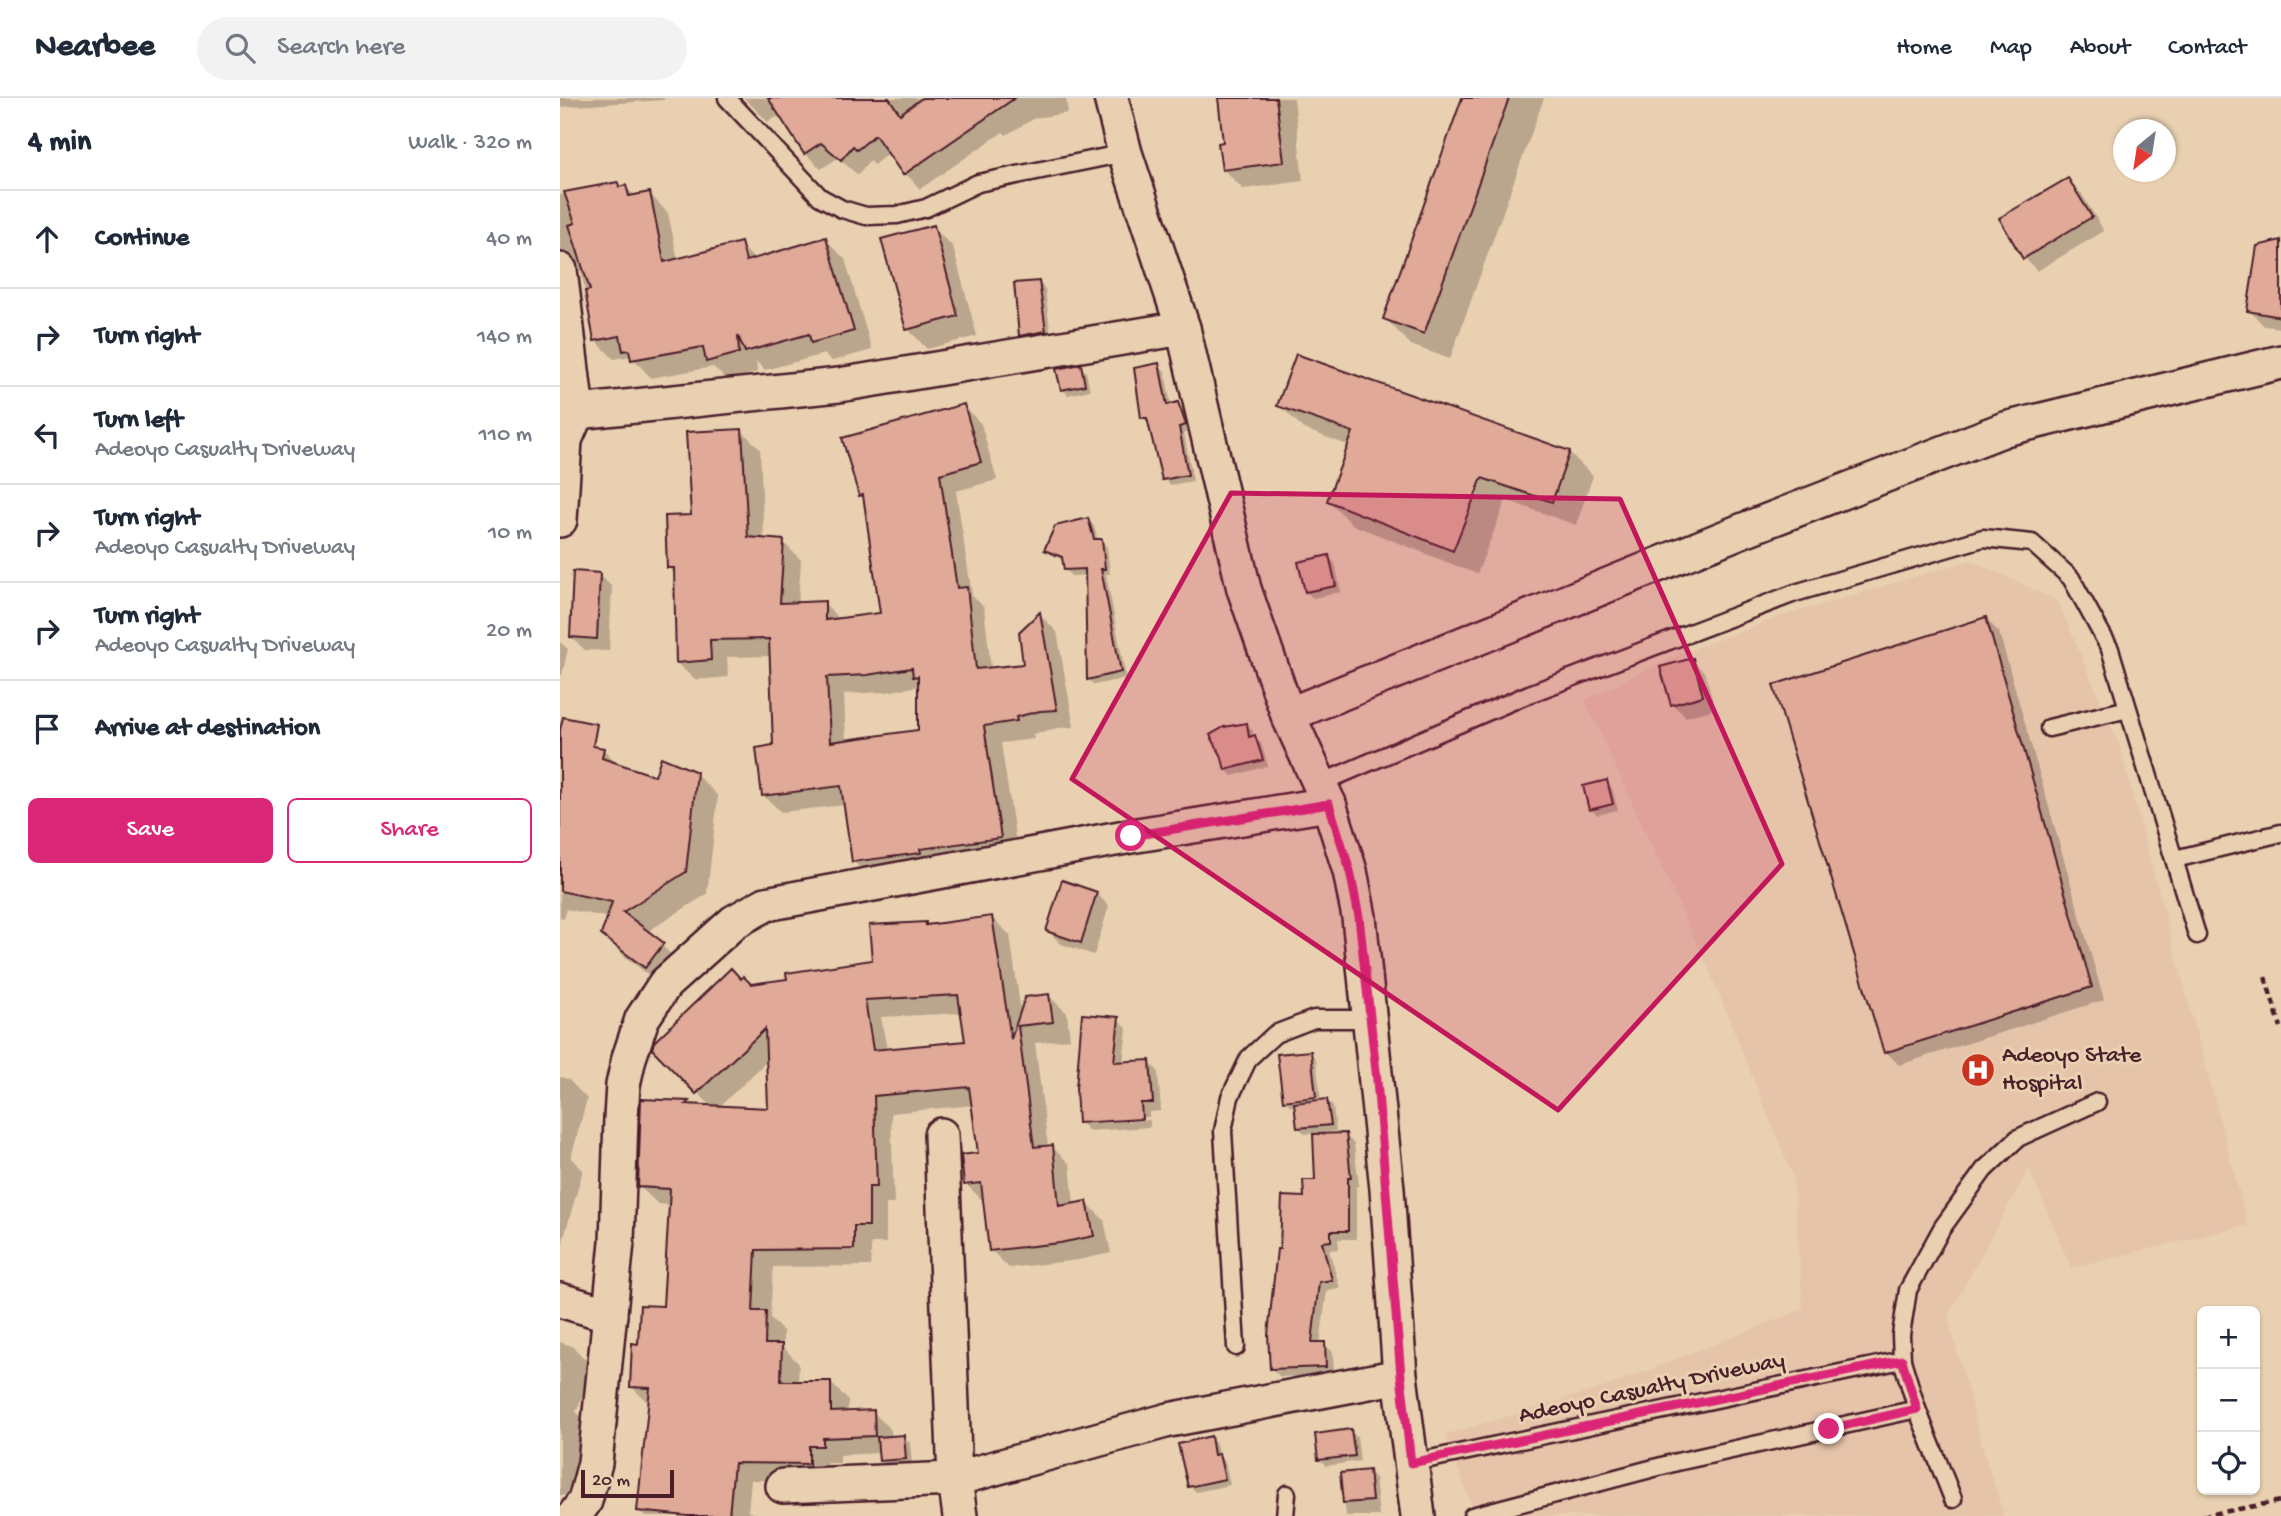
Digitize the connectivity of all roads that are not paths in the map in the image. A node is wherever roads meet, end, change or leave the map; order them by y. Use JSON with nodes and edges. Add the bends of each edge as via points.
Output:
{"nodes":[{"id":1,"x":727,"y":98,"type":"edge"},
{"id":2,"x":1111,"y":98,"type":"edge"},
{"id":3,"x":1125,"y":153,"type":"junction"},
{"id":4,"x":560,"y":270,"type":"edge"},
{"id":5,"x":1184,"y":328,"type":"junction"},
{"id":6,"x":2281,"y":362,"type":"edge"},
{"id":7,"x":577,"y":412,"type":"junction"},
{"id":8,"x":560,"y":520,"type":"edge"},
{"id":9,"x":2129,"y":709,"type":"junction"},
{"id":10,"x":1288,"y":715,"type":"junction"},
{"id":11,"x":2049,"y":729,"type":"dead end"},
{"id":12,"x":1325,"y":794,"type":"junction"},
{"id":13,"x":2281,"y":833,"type":"edge"},
{"id":14,"x":2175,"y":859,"type":"junction"},
{"id":15,"x":2197,"y":935,"type":"dead end"},
{"id":16,"x":1370,"y":1018,"type":"junction"},
{"id":17,"x":2097,"y":1102,"type":"dead end"},
{"id":18,"x":941,"y":1135,"type":"dead end"},
{"id":19,"x":560,"y":1300,"type":"edge"},
{"id":20,"x":610,"y":1315,"type":"junction"},
{"id":21,"x":1236,"y":1347,"type":"dead end"},
{"id":22,"x":1902,"y":1360,"type":"junction"},
{"id":23,"x":1401,"y":1376,"type":"junction"},
{"id":24,"x":1917,"y":1409,"type":"junction"},
{"id":25,"x":1411,"y":1463,"type":"junction"},
{"id":26,"x":955,"y":1479,"type":"junction"},
{"id":27,"x":783,"y":1486,"type":"dead end"},
{"id":28,"x":1287,"y":1494,"type":"dead end"},
{"id":29,"x":1953,"y":1499,"type":"dead end"},
{"id":30,"x":574,"y":1516,"type":"edge"},
{"id":31,"x":960,"y":1516,"type":"edge"},
{"id":32,"x":1285,"y":1516,"type":"edge"},
{"id":33,"x":1418,"y":1516,"type":"edge"},
{"id":34,"x":1472,"y":1516,"type":"edge"}],
"edges":[{"from":1,"to":3,"type":"lane","via":[[820,197],[866,216],[926,208],[978,183]]},
{"from":2,"to":3,"type":"street"},
{"from":3,"to":5,"type":"street"},
{"from":4,"to":7,"type":"street"},
{"from":5,"to":7,"type":"street","via":[[839,385]]},
{"from":5,"to":10,"type":"street","via":[[1244,589]]},
{"from":6,"to":10,"type":"street","via":[[2005,429]]},
{"from":7,"to":8,"type":"street","via":[[565,440]]},
{"from":9,"to":11,"type":"lane"},
{"from":9,"to":12,"type":"lane","via":[[2110,649],[2071,578],[2032,543],[1983,538],[1795,593],[1529,694]]},
{"from":9,"to":14,"type":"lane"},
{"from":10,"to":12,"type":"street"},
{"from":12,"to":16,"type":"street","via":[[1350,871]]},
{"from":12,"to":20,"type":"street","via":[[1131,836],[766,904],[734,922],[665,984],[642,1019],[629,1058],[623,1085]]},
{"from":13,"to":14,"type":"lane"},
{"from":14,"to":15,"type":"lane"},
{"from":16,"to":21,"type":"lane","via":[[1314,1019],[1275,1034],[1249,1058],[1230,1097],[1223,1131]]},
{"from":16,"to":23,"type":"street"},
{"from":17,"to":22,"type":"lane","via":[[2018,1138],[1984,1170],[1942,1228],[1908,1290],[1900,1335]]},
{"from":18,"to":26,"type":"street"},
{"from":19,"to":20,"type":"street"},
{"from":20,"to":30,"type":"street","via":[[595,1463],[585,1501]]},
{"from":22,"to":24,"type":"lane"},
{"from":22,"to":25,"type":"lane","name":"Adeoyo Casualty Driveway"},
{"from":23,"to":25,"type":"street"},
{"from":23,"to":26,"type":"street","via":[[1169,1420]]},
{"from":24,"to":29,"type":"lane"},
{"from":24,"to":34,"type":"lane","via":[[1676,1462]]},
{"from":25,"to":33,"type":"street"},
{"from":26,"to":27,"type":"street"},
{"from":26,"to":31,"type":"street"},
{"from":28,"to":32,"type":"lane"}]}
